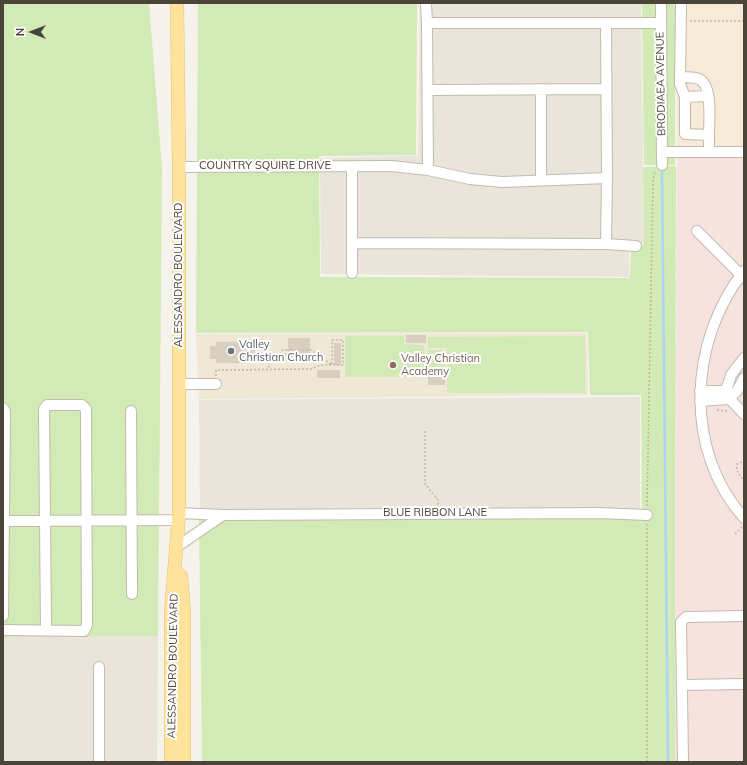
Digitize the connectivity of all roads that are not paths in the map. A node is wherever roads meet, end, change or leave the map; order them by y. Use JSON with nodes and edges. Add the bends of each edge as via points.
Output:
{"nodes":[{"id":1,"x":177,"y":3,"type":"edge"},
{"id":2,"x":426,"y":3,"type":"edge"},
{"id":3,"x":661,"y":3,"type":"edge"},
{"id":4,"x":681,"y":3,"type":"edge"},
{"id":5,"x":427,"y":23,"type":"junction"},
{"id":6,"x":661,"y":23,"type":"junction"},
{"id":7,"x":606,"y":24,"type":"junction"},
{"id":8,"x":680,"y":77,"type":"junction"},
{"id":9,"x":541,"y":89,"type":"junction"},
{"id":10,"x":606,"y":89,"type":"junction"},
{"id":11,"x":428,"y":90,"type":"junction"},
{"id":12,"x":708,"y":96,"type":"junction"},
{"id":13,"x":685,"y":97,"type":"junction"},
{"id":14,"x":709,"y":135,"type":"junction"},
{"id":15,"x":662,"y":152,"type":"junction"},
{"id":16,"x":709,"y":152,"type":"junction"},
{"id":17,"x":744,"y":152,"type":"edge"},
{"id":18,"x":352,"y":166,"type":"junction"},
{"id":19,"x":659,"y":166,"type":"road end"},
{"id":20,"x":179,"y":167,"type":"junction"},
{"id":21,"x":428,"y":170,"type":"junction"},
{"id":22,"x":607,"y":178,"type":"junction"},
{"id":23,"x":541,"y":180,"type":"junction"},
{"id":24,"x":697,"y":231,"type":"dead end"},
{"id":25,"x":352,"y":243,"type":"junction"},
{"id":26,"x":606,"y":244,"type":"junction"},
{"id":27,"x":636,"y":246,"type":"dead end"},
{"id":28,"x":352,"y":272,"type":"dead end"},
{"id":29,"x":743,"y":275,"type":"edge"},
{"id":30,"x":744,"y":358,"type":"edge"},
{"id":31,"x":744,"y":378,"type":"edge"},
{"id":32,"x":179,"y":384,"type":"junction"},
{"id":33,"x":216,"y":384,"type":"road end"},
{"id":34,"x":726,"y":395,"type":"junction"},
{"id":35,"x":700,"y":396,"type":"junction"},
{"id":36,"x":3,"y":408,"type":"edge"},
{"id":37,"x":131,"y":411,"type":"dead end"},
{"id":38,"x":744,"y":414,"type":"edge"},
{"id":39,"x":222,"y":515,"type":"junction"},
{"id":40,"x":647,"y":515,"type":"road end"},
{"id":41,"x":179,"y":516,"type":"junction"},
{"id":42,"x":744,"y":518,"type":"edge"},
{"id":43,"x":44,"y":520,"type":"junction"},
{"id":44,"x":85,"y":520,"type":"junction"},
{"id":45,"x":132,"y":520,"type":"junction"},
{"id":46,"x":4,"y":521,"type":"edge"},
{"id":47,"x":178,"y":546,"type":"junction"},
{"id":48,"x":132,"y":594,"type":"dead end"},
{"id":49,"x":3,"y":616,"type":"edge"},
{"id":50,"x":744,"y":616,"type":"edge"},
{"id":51,"x":3,"y":630,"type":"edge"},
{"id":52,"x":46,"y":630,"type":"junction"},
{"id":53,"x":99,"y":667,"type":"dead end"},
{"id":54,"x":744,"y":684,"type":"edge"},
{"id":55,"x":682,"y":685,"type":"junction"},
{"id":56,"x":99,"y":762,"type":"edge"},
{"id":57,"x":171,"y":762,"type":"edge"},
{"id":58,"x":184,"y":762,"type":"edge"},
{"id":59,"x":683,"y":762,"type":"edge"}],
"edges":[{"from":1,"to":20,"type":"main road","name":"ALESSANDRO BOULEVARD"},
{"from":2,"to":5,"type":"street"},
{"from":3,"to":6,"type":"street","name":"BRODIAEA AVENUE"},
{"from":4,"to":8,"type":"street"},
{"from":5,"to":7,"type":"street"},
{"from":5,"to":11,"type":"street"},
{"from":6,"to":7,"type":"street"},
{"from":6,"to":15,"type":"street","name":"BRODIAEA AVENUE"},
{"from":7,"to":10,"type":"street"},
{"from":8,"to":12,"type":"street","via":[[698,78],[705,84]]},
{"from":8,"to":13,"type":"street"},
{"from":9,"to":10,"type":"street"},
{"from":9,"to":11,"type":"street"},
{"from":9,"to":23,"type":"street"},
{"from":10,"to":22,"type":"street"},
{"from":11,"to":21,"type":"street"},
{"from":12,"to":13,"type":"street"},
{"from":12,"to":14,"type":"street"},
{"from":13,"to":14,"type":"street","via":[[685,134]]},
{"from":14,"to":16,"type":"street"},
{"from":15,"to":16,"type":"street"},
{"from":15,"to":19,"type":"street","name":"BRODIAEA AVENUE"},
{"from":16,"to":17,"type":"street"},
{"from":18,"to":20,"type":"street","name":"COUNTRY SQUIRE DRIVE"},
{"from":18,"to":21,"type":"street","name":"COUNTRY SQUIRE DRIVE","via":[[391,166]]},
{"from":18,"to":25,"type":"street"},
{"from":20,"to":32,"type":"main road","name":"ALESSANDRO BOULEVARD"},
{"from":21,"to":23,"type":"street","name":"COUNTRY SQUIRE DRIVE","via":[[470,179],[502,182]]},
{"from":22,"to":23,"type":"street","name":"COUNTRY SQUIRE DRIVE"},
{"from":22,"to":26,"type":"street"},
{"from":24,"to":29,"type":"street"},
{"from":25,"to":26,"type":"street"},
{"from":25,"to":28,"type":"street"},
{"from":26,"to":27,"type":"street"},
{"from":29,"to":35,"type":"street","via":[[720,308],[711,328],[703,357]]},
{"from":30,"to":34,"type":"street","via":[[731,375]]},
{"from":31,"to":34,"type":"street","via":[[737,391]]},
{"from":32,"to":33,"type":"street"},
{"from":32,"to":41,"type":"main road","name":"ALESSANDRO BOULEVARD"},
{"from":34,"to":35,"type":"street"},
{"from":34,"to":38,"type":"street"},
{"from":35,"to":42,"type":"street","via":[[702,424],[711,458],[724,489]]},
{"from":36,"to":46,"type":"street"},
{"from":37,"to":45,"type":"street"},
{"from":39,"to":40,"type":"street","name":"BLUE RIBBON LANE"},
{"from":39,"to":41,"type":"street","name":"BLUE RIBBON LANE"},
{"from":39,"to":47,"type":"street"},
{"from":41,"to":45,"type":"street","name":"BLUE RIBBON LANE"},
{"from":41,"to":47,"type":"main road","name":"ALESSANDRO BOULEVARD"},
{"from":43,"to":44,"type":"street","name":"BLUE RIBBON LANE"},
{"from":43,"to":44,"type":"street","via":[[44,409],[48,405],[82,405],[86,409]]},
{"from":43,"to":46,"type":"street","name":"BLUE RIBBON LANE"},
{"from":43,"to":52,"type":"street"},
{"from":44,"to":45,"type":"street","name":"BLUE RIBBON LANE"},
{"from":44,"to":52,"type":"street","via":[[87,625],[84,631]]},
{"from":45,"to":48,"type":"street"},
{"from":46,"to":49,"type":"street"},
{"from":47,"to":57,"type":"main road","name":"ALESSANDRO BOULEVARD","via":[[171,612]]},
{"from":47,"to":58,"type":"main road","name":"ALESSANDRO BOULEVARD","via":[[184,612]]},
{"from":50,"to":55,"type":"street","via":[[683,619]]},
{"from":51,"to":52,"type":"street"},
{"from":53,"to":56,"type":"street"},
{"from":54,"to":55,"type":"street"},
{"from":55,"to":59,"type":"street"}]}
